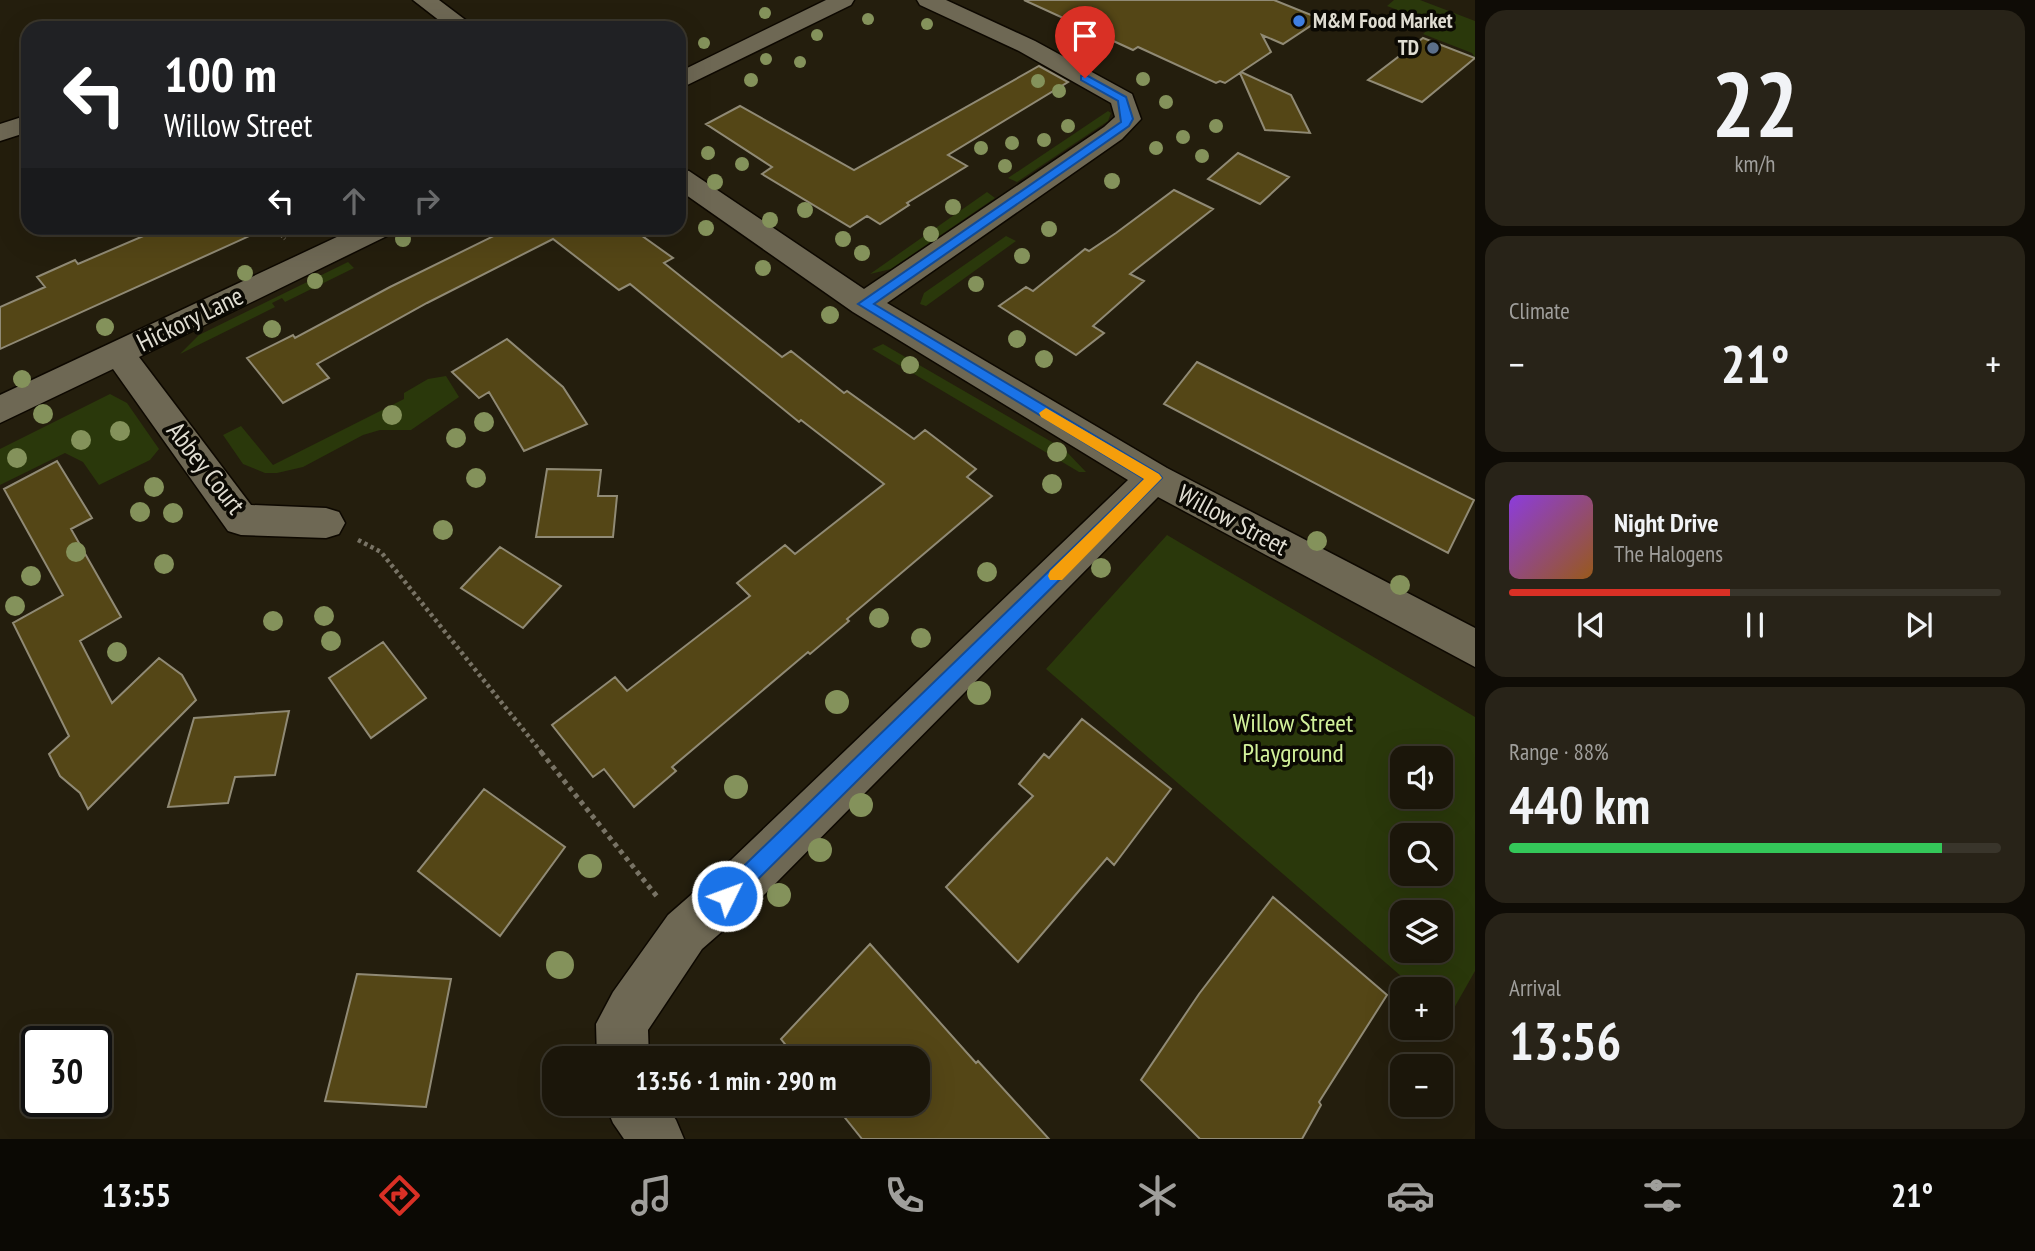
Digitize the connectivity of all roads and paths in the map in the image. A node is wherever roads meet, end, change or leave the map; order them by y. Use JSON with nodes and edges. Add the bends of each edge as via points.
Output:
{"nodes":[{"id":1,"x":424,"y":0,"type":"edge"},
{"id":2,"x":843,"y":0,"type":"edge"},
{"id":3,"x":928,"y":0,"type":"edge"},
{"id":4,"x":454,"y":21,"type":"edge"},
{"id":5,"x":686,"y":78,"type":"edge"},
{"id":6,"x":21,"y":126,"type":"edge"},
{"id":7,"x":0,"y":133,"type":"edge"},
{"id":8,"x":686,"y":182,"type":"edge"},
{"id":9,"x":364,"y":235,"type":"edge"},
{"id":10,"x":864,"y":304,"type":"junction"},
{"id":11,"x":119,"y":353,"type":"junction"},
{"id":12,"x":0,"y":410,"type":"edge"},
{"id":13,"x":1154,"y":478,"type":"junction"},
{"id":14,"x":326,"y":523,"type":"joint"},
{"id":15,"x":1475,"y":649,"type":"edge"},
{"id":16,"x":685,"y":932,"type":"junction"},
{"id":17,"x":623,"y":1046,"type":"edge"},
{"id":18,"x":641,"y":1116,"type":"edge"},
{"id":19,"x":657,"y":1139,"type":"edge"}],
"edges":[{"from":1,"to":4,"type":"street"},
{"from":2,"to":5,"type":"street"},
{"from":3,"to":10,"type":"street","via":[[1027,46],[1123,99],[1128,119]]},
{"from":6,"to":7,"type":"street"},
{"from":8,"to":10,"type":"street","name":"Willow Street"},
{"from":9,"to":11,"type":"street","name":"Hickory Lane"},
{"from":10,"to":13,"type":"street","name":"Willow Street"},
{"from":11,"to":12,"type":"street","name":"Hickory Lane"},
{"from":11,"to":14,"type":"street","name":"Abbey Court","via":[[242,520]]},
{"from":13,"to":15,"type":"street","name":"Willow Street"},
{"from":13,"to":16,"type":"street","via":[[748,877]]},
{"from":14,"to":16,"type":"path","via":[[381,552]]},
{"from":16,"to":17,"type":"street","via":[[622,1024]]},
{"from":18,"to":19,"type":"street"}]}
